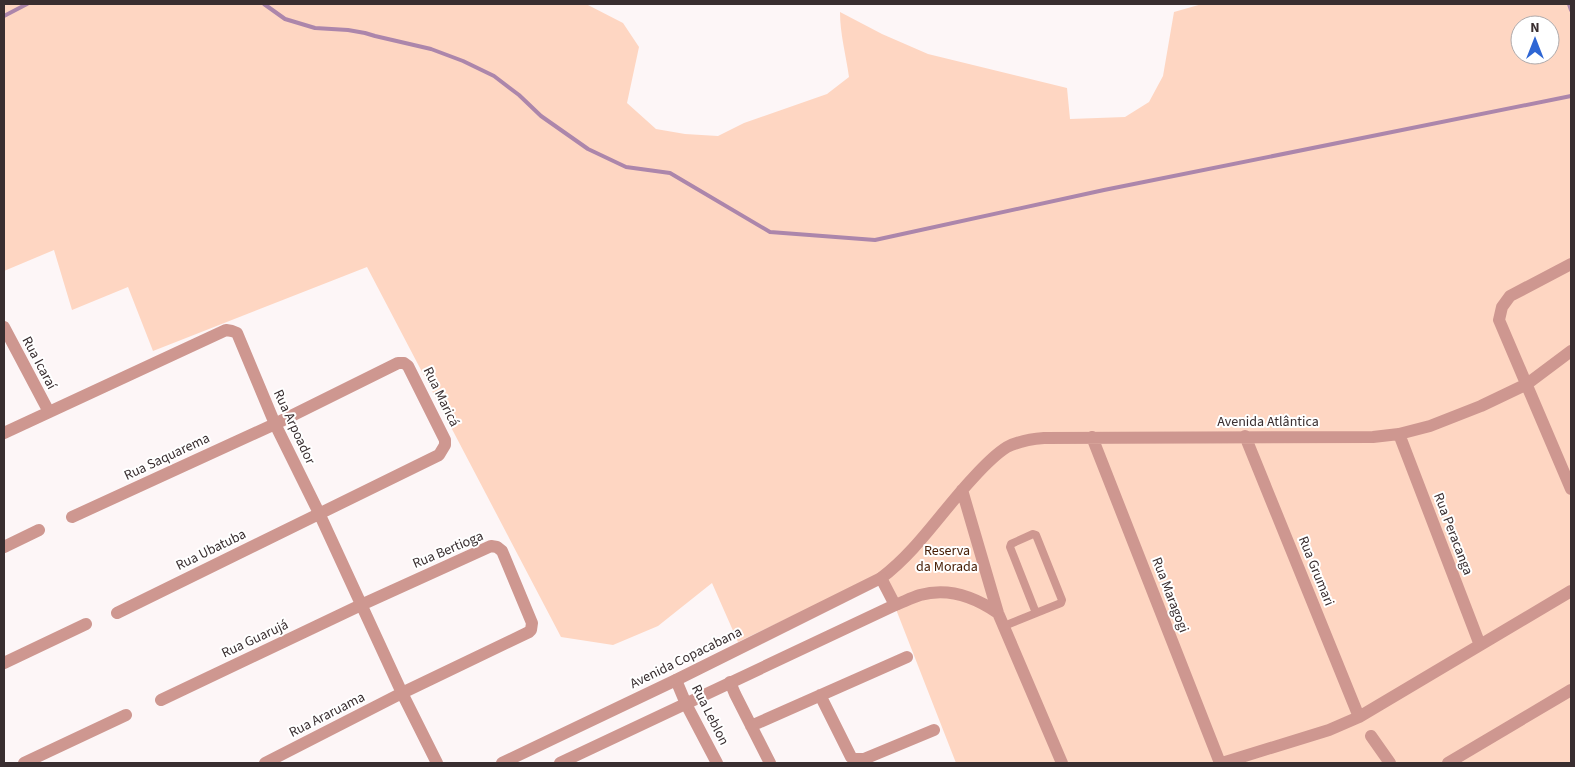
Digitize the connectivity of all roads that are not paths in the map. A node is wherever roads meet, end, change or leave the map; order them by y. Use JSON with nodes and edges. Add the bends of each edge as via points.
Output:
{"nodes":[{"id":1,"x":1571,"y":264,"type":"edge"},
{"id":2,"x":4,"y":327,"type":"edge"},
{"id":3,"x":1571,"y":351,"type":"edge"},
{"id":4,"x":1527,"y":384,"type":"junction"},
{"id":5,"x":48,"y":412,"type":"junction"},
{"id":6,"x":275,"y":424,"type":"junction"},
{"id":7,"x":4,"y":433,"type":"edge"},
{"id":8,"x":1399,"y":434,"type":"junction"},
{"id":9,"x":1245,"y":436,"type":"junction"},
{"id":10,"x":1092,"y":437,"type":"junction"},
{"id":11,"x":1571,"y":489,"type":"edge"},
{"id":12,"x":962,"y":490,"type":"junction"},
{"id":13,"x":319,"y":514,"type":"junction"},
{"id":14,"x":72,"y":518,"type":"dead end"},
{"id":15,"x":39,"y":530,"type":"dead end"},
{"id":16,"x":4,"y":547,"type":"edge"},
{"id":17,"x":881,"y":578,"type":"junction"},
{"id":18,"x":1571,"y":591,"type":"edge"},
{"id":19,"x":361,"y":605,"type":"junction"},
{"id":20,"x":895,"y":605,"type":"junction"},
{"id":21,"x":117,"y":612,"type":"dead end"},
{"id":22,"x":998,"y":613,"type":"junction"},
{"id":23,"x":1036,"y":613,"type":"junction"},
{"id":24,"x":86,"y":624,"type":"dead end"},
{"id":25,"x":1004,"y":626,"type":"junction"},
{"id":26,"x":1480,"y":645,"type":"junction"},
{"id":27,"x":907,"y":657,"type":"dead end"},
{"id":28,"x":4,"y":663,"type":"edge"},
{"id":29,"x":676,"y":680,"type":"junction"},
{"id":30,"x":730,"y":682,"type":"junction"},
{"id":31,"x":1571,"y":690,"type":"edge"},
{"id":32,"x":402,"y":693,"type":"junction"},
{"id":33,"x":820,"y":695,"type":"junction"},
{"id":34,"x":161,"y":700,"type":"dead end"},
{"id":35,"x":686,"y":704,"type":"junction"},
{"id":36,"x":126,"y":714,"type":"dead end"},
{"id":37,"x":1359,"y":717,"type":"junction"},
{"id":38,"x":751,"y":726,"type":"junction"},
{"id":39,"x":934,"y":730,"type":"dead end"},
{"id":40,"x":1371,"y":736,"type":"dead end"},
{"id":41,"x":24,"y":763,"type":"edge"},
{"id":42,"x":265,"y":763,"type":"edge"},
{"id":43,"x":437,"y":763,"type":"edge"},
{"id":44,"x":502,"y":763,"type":"edge"},
{"id":45,"x":560,"y":763,"type":"edge"},
{"id":46,"x":717,"y":763,"type":"edge"},
{"id":47,"x":770,"y":763,"type":"edge"},
{"id":48,"x":1062,"y":763,"type":"edge"},
{"id":49,"x":1221,"y":763,"type":"edge"},
{"id":50,"x":1390,"y":763,"type":"edge"},
{"id":51,"x":1448,"y":763,"type":"edge"}],
"edges":[{"from":1,"to":4,"type":"street","via":[[1510,296],[1502,308],[1499,320]]},
{"from":2,"to":5,"type":"street","name":"Rua Icaraí"},
{"from":3,"to":4,"type":"street","name":"Avenida Atlântica"},
{"from":4,"to":8,"type":"street","name":"Avenida Atlântica","via":[[1430,426]]},
{"from":4,"to":11,"type":"street"},
{"from":5,"to":6,"type":"street","name":"Rua Arpoador","via":[[226,330],[237,333]]},
{"from":5,"to":7,"type":"street","name":"Rua Arpoador"},
{"from":6,"to":13,"type":"street","name":"Rua Arpoador"},
{"from":6,"to":13,"type":"street","name":"Rua Maricá","via":[[398,363],[404,363],[445,440],[439,455]]},
{"from":6,"to":14,"type":"street","name":"Rua Saquarema"},
{"from":8,"to":9,"type":"street","name":"Avenida Atlântica","via":[[1373,437]]},
{"from":8,"to":26,"type":"street","name":"Rua Peracanga"},
{"from":9,"to":10,"type":"street","name":"Avenida Atlântica"},
{"from":9,"to":37,"type":"street","name":"Rua Grumari"},
{"from":10,"to":12,"type":"street","name":"Avenida Atlântica","via":[[1025,440],[991,459]]},
{"from":10,"to":49,"type":"street","name":"Rua Maragogi"},
{"from":12,"to":17,"type":"street","name":"Avenida Atlântica","via":[[897,566]]},
{"from":12,"to":22,"type":"street"},
{"from":13,"to":19,"type":"street","name":"Rua Arpoador"},
{"from":13,"to":21,"type":"street","name":"Rua Ubatuba"},
{"from":15,"to":16,"type":"street"},
{"from":17,"to":20,"type":"street"},
{"from":17,"to":29,"type":"street","name":"Avenida Copacabana"},
{"from":18,"to":26,"type":"street"},
{"from":19,"to":32,"type":"street","name":"Rua Arpoador"},
{"from":19,"to":32,"type":"street","name":"Rua Bertioga","via":[[491,546],[502,551],[532,623],[531,630]]},
{"from":19,"to":34,"type":"street","name":"Rua Guarujá"},
{"from":20,"to":22,"type":"street","via":[[920,595],[960,594],[982,602]]},
{"from":20,"to":30,"type":"street"},
{"from":22,"to":25,"type":"street"},
{"from":23,"to":23,"type":"lane","via":[[1062,600],[1034,534],[1010,547]]},
{"from":23,"to":25,"type":"lane"},
{"from":24,"to":28,"type":"street"},
{"from":25,"to":48,"type":"street"},
{"from":26,"to":37,"type":"street"},
{"from":27,"to":33,"type":"street"},
{"from":29,"to":35,"type":"street","name":"Rua Leblon"},
{"from":29,"to":44,"type":"street","name":"Avenida Copacabana"},
{"from":30,"to":35,"type":"street"},
{"from":30,"to":38,"type":"street"},
{"from":31,"to":51,"type":"street"},
{"from":32,"to":42,"type":"street","name":"Rua Araruama"},
{"from":32,"to":43,"type":"street","name":"Rua Arpoador"},
{"from":33,"to":38,"type":"street"},
{"from":33,"to":39,"type":"street","via":[[854,759],[864,759]]},
{"from":35,"to":45,"type":"street"},
{"from":35,"to":46,"type":"street","name":"Rua Leblon"},
{"from":36,"to":41,"type":"street"},
{"from":37,"to":49,"type":"street","via":[[1329,730]]},
{"from":38,"to":47,"type":"street"},
{"from":40,"to":50,"type":"street"}]}
